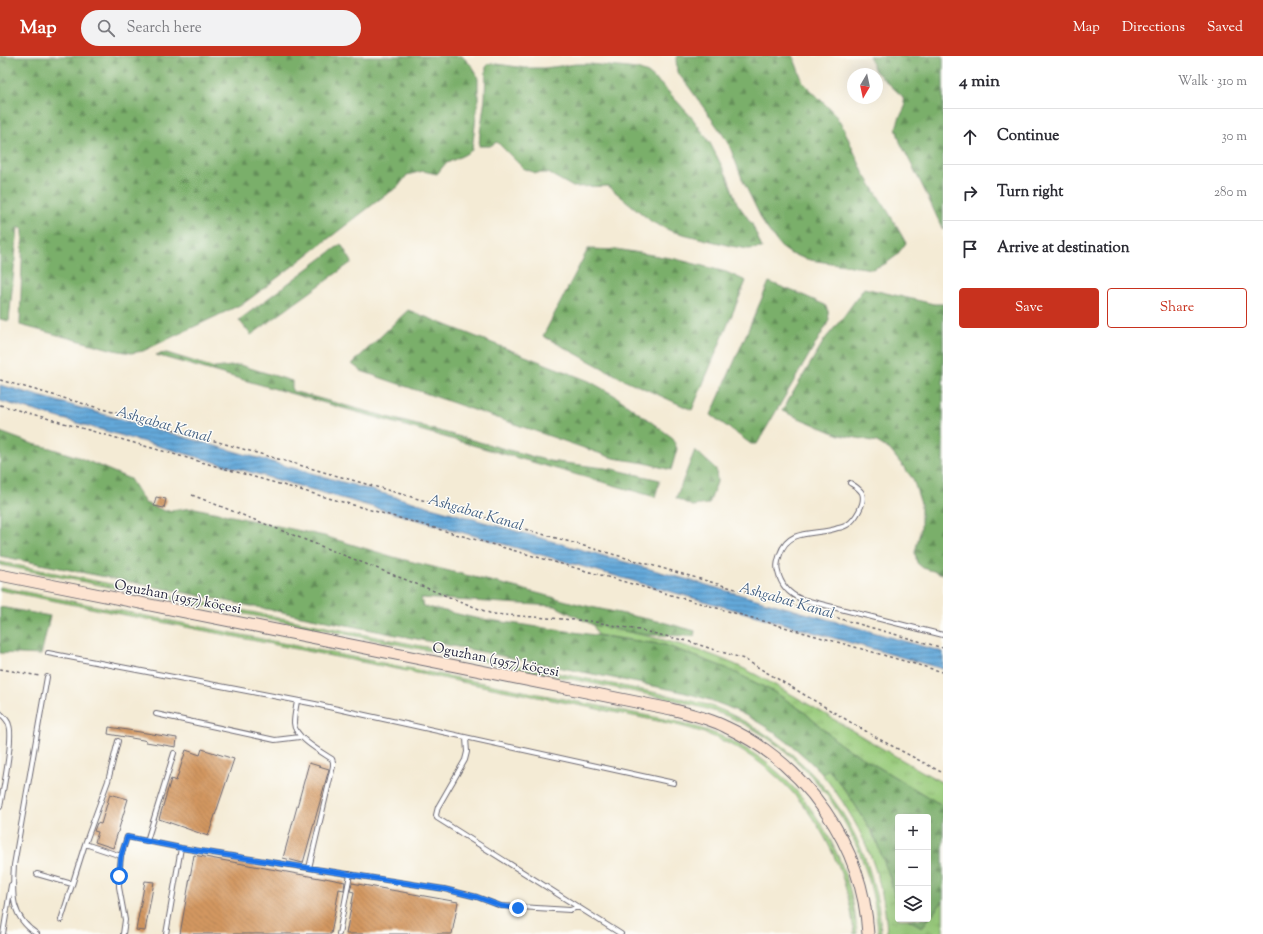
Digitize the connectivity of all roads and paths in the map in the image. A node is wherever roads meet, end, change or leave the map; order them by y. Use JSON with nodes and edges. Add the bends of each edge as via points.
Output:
{"nodes":[{"id":1,"x":0,"y":380,"type":"edge"},
{"id":2,"x":0,"y":405,"type":"edge"},
{"id":3,"x":850,"y":483,"type":"dead end"},
{"id":4,"x":192,"y":495,"type":"dead end"},
{"id":5,"x":0,"y":575,"type":"edge"},
{"id":6,"x":943,"y":635,"type":"edge"},
{"id":7,"x":943,"y":648,"type":"edge"},
{"id":8,"x":48,"y":653,"type":"dead end"},
{"id":9,"x":0,"y":669,"type":"edge"},
{"id":10,"x":943,"y":672,"type":"edge"},
{"id":11,"x":47,"y":677,"type":"joint"},
{"id":12,"x":297,"y":701,"type":"junction"},
{"id":13,"x":0,"y":713,"type":"edge"},
{"id":14,"x":156,"y":714,"type":"dead end"},
{"id":15,"x":300,"y":737,"type":"junction"},
{"id":16,"x":466,"y":738,"type":"junction"},
{"id":17,"x":118,"y":741,"type":"dead end"},
{"id":18,"x":174,"y":753,"type":"dead end"},
{"id":19,"x":943,"y":773,"type":"edge"},
{"id":20,"x":674,"y":783,"type":"dead end"},
{"id":21,"x":0,"y":807,"type":"edge"},
{"id":22,"x":147,"y":841,"type":"junction"},
{"id":23,"x":85,"y":844,"type":"junction"},
{"id":24,"x":181,"y":848,"type":"junction"},
{"id":25,"x":121,"y":856,"type":"junction"},
{"id":26,"x":14,"y":865,"type":"junction"},
{"id":27,"x":309,"y":868,"type":"junction"},
{"id":28,"x":37,"y":874,"type":"dead end"},
{"id":29,"x":350,"y":874,"type":"junction"},
{"id":30,"x":72,"y":884,"type":"junction"},
{"id":31,"x":578,"y":906,"type":"junction"},
{"id":32,"x":61,"y":920,"type":"dead end"},
{"id":33,"x":3,"y":934,"type":"edge"},
{"id":34,"x":37,"y":934,"type":"edge"},
{"id":35,"x":123,"y":934,"type":"edge"},
{"id":36,"x":166,"y":934,"type":"edge"},
{"id":37,"x":339,"y":934,"type":"edge"},
{"id":38,"x":621,"y":934,"type":"edge"},
{"id":39,"x":868,"y":934,"type":"edge"}],
"edges":[{"from":1,"to":7,"type":"path"},
{"from":2,"to":10,"type":"path"},
{"from":3,"to":6,"type":"lane","via":[[858,488],[863,498],[861,506],[847,525],[792,537],[780,552],[777,566],[786,589],[801,599]]},
{"from":4,"to":19,"type":"path","via":[[492,614],[590,621],[687,641],[744,659],[879,739]]},
{"from":5,"to":39,"type":"main road","name":"Oguzhan (1957) köçesi","via":[[671,709],[725,726],[758,744],[780,761],[801,780],[826,811],[855,869]]},
{"from":8,"to":12,"type":"lane"},
{"from":9,"to":11,"type":"path"},
{"from":11,"to":26,"type":"lane"},
{"from":12,"to":15,"type":"lane","via":[[294,724]]},
{"from":12,"to":16,"type":"lane"},
{"from":13,"to":21,"type":"lane","via":[[10,726]]},
{"from":14,"to":15,"type":"lane","via":[[275,740]]},
{"from":15,"to":27,"type":"lane","via":[[334,762]]},
{"from":16,"to":20,"type":"lane"},
{"from":16,"to":31,"type":"lane","via":[[465,760],[438,807],[437,818]]},
{"from":17,"to":23,"type":"lane","via":[[108,781]]},
{"from":18,"to":22,"type":"lane"},
{"from":22,"to":24,"type":"lane"},
{"from":22,"to":25,"type":"lane","via":[[127,837]]},
{"from":23,"to":25,"type":"lane"},
{"from":23,"to":30,"type":"lane"},
{"from":24,"to":27,"type":"lane"},
{"from":24,"to":36,"type":"lane"},
{"from":25,"to":35,"type":"lane","via":[[119,887],[125,920]]},
{"from":26,"to":33,"type":"lane"},
{"from":26,"to":34,"type":"lane","via":[[13,886],[19,917]]},
{"from":27,"to":29,"type":"lane"},
{"from":28,"to":30,"type":"lane"},
{"from":29,"to":31,"type":"lane","via":[[444,889],[501,906],[570,910]]},
{"from":29,"to":37,"type":"lane"},
{"from":30,"to":32,"type":"lane"},
{"from":31,"to":38,"type":"lane"}]}
